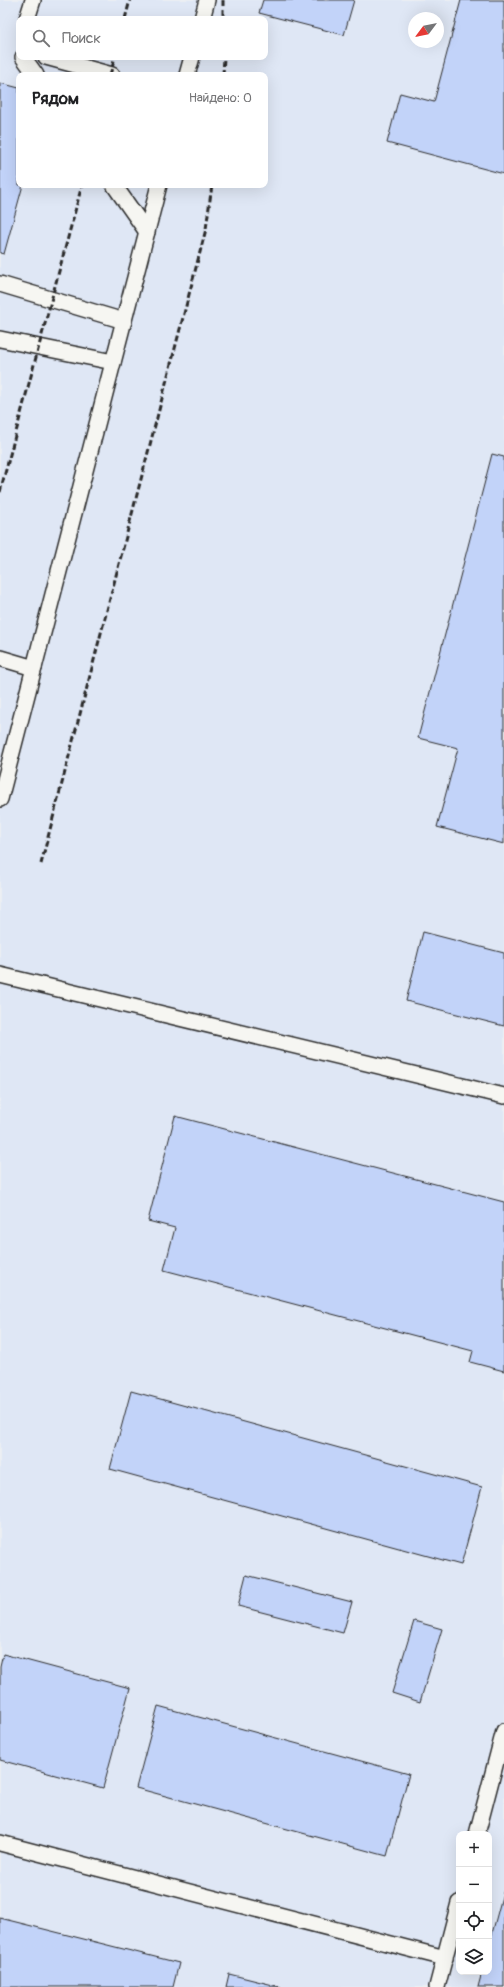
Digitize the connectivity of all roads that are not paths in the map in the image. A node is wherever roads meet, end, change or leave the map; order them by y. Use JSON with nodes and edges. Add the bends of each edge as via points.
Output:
{"nodes":[{"id":1,"x":33,"y":0,"type":"edge"},
{"id":2,"x":207,"y":0,"type":"edge"},
{"id":3,"x":28,"y":16,"type":"edge"},
{"id":4,"x":203,"y":16,"type":"edge"},
{"id":5,"x":26,"y":60,"type":"edge"},
{"id":6,"x":57,"y":60,"type":"edge"},
{"id":7,"x":191,"y":60,"type":"edge"},
{"id":8,"x":34,"y":72,"type":"edge"},
{"id":9,"x":101,"y":72,"type":"edge"},
{"id":10,"x":188,"y":72,"type":"edge"},
{"id":11,"x":116,"y":188,"type":"edge"},
{"id":12,"x":158,"y":188,"type":"edge"},
{"id":13,"x":147,"y":232,"type":"junction"},
{"id":14,"x":0,"y":284,"type":"edge"},
{"id":15,"x":124,"y":320,"type":"junction"},
{"id":16,"x":0,"y":339,"type":"edge"},
{"id":17,"x":113,"y":362,"type":"junction"},
{"id":18,"x":0,"y":658,"type":"edge"},
{"id":19,"x":34,"y":668,"type":"junction"},
{"id":20,"x":0,"y":799,"type":"edge"},
{"id":21,"x":0,"y":975,"type":"edge"},
{"id":22,"x":504,"y":1096,"type":"edge"},
{"id":23,"x":504,"y":1731,"type":"edge"},
{"id":24,"x":478,"y":1831,"type":"edge"},
{"id":25,"x":0,"y":1842,"type":"edge"},
{"id":26,"x":456,"y":1915,"type":"edge"},
{"id":27,"x":445,"y":1958,"type":"junction"},
{"id":28,"x":437,"y":1987,"type":"edge"}],
"edges":[{"from":1,"to":3,"type":"lane"},
{"from":2,"to":4,"type":"lane"},
{"from":5,"to":8,"type":"lane"},
{"from":6,"to":9,"type":"lane"},
{"from":7,"to":10,"type":"lane"},
{"from":11,"to":13,"type":"lane"},
{"from":12,"to":13,"type":"lane"},
{"from":13,"to":15,"type":"lane"},
{"from":14,"to":15,"type":"lane"},
{"from":15,"to":17,"type":"lane"},
{"from":16,"to":17,"type":"lane"},
{"from":17,"to":19,"type":"lane"},
{"from":18,"to":19,"type":"lane"},
{"from":19,"to":20,"type":"lane"},
{"from":21,"to":22,"type":"lane"},
{"from":23,"to":24,"type":"lane"},
{"from":25,"to":27,"type":"lane"},
{"from":26,"to":27,"type":"lane"},
{"from":27,"to":28,"type":"lane"}]}
